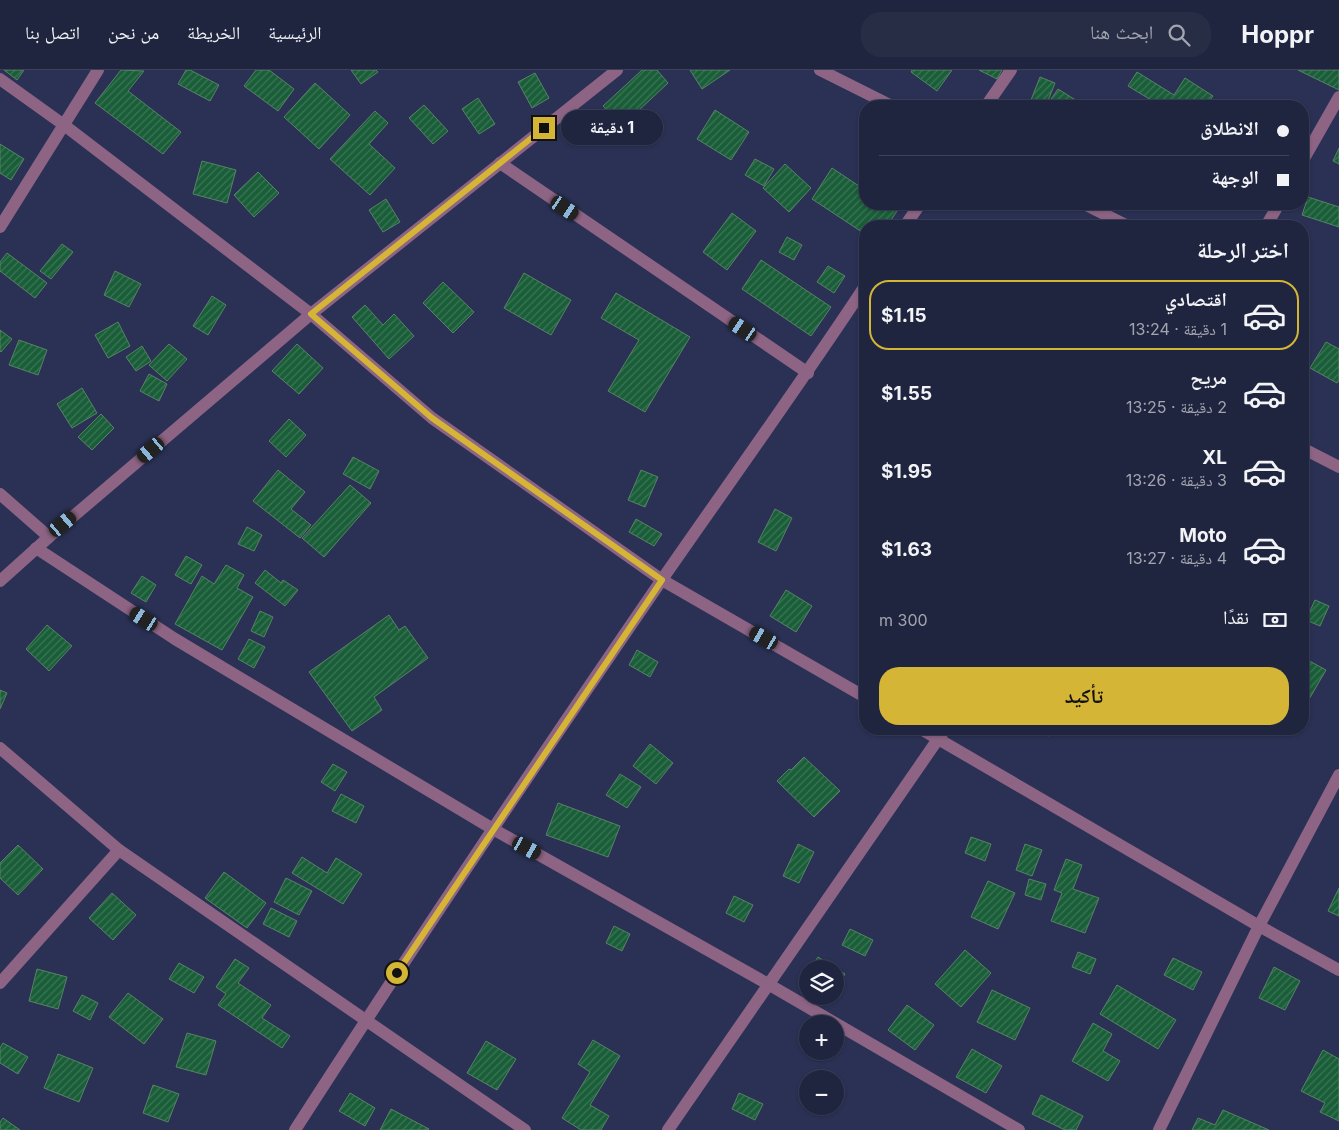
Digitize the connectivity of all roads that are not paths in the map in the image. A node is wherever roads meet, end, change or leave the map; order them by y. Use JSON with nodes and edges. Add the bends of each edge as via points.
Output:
{"nodes":[{"id":1,"x":98,"y":70,"type":"edge"},
{"id":2,"x":617,"y":70,"type":"edge"},
{"id":3,"x":820,"y":70,"type":"edge"},
{"id":4,"x":1011,"y":70,"type":"edge"},
{"id":5,"x":0,"y":79,"type":"edge"},
{"id":6,"x":1339,"y":97,"type":"edge"},
{"id":7,"x":880,"y":100,"type":"edge"},
{"id":8,"x":990,"y":100,"type":"edge"},
{"id":9,"x":64,"y":125,"type":"junction"},
{"id":10,"x":1309,"y":150,"type":"edge"},
{"id":11,"x":500,"y":163,"type":"junction"},
{"id":12,"x":1096,"y":210,"type":"edge"},
{"id":13,"x":1116,"y":220,"type":"edge"},
{"id":14,"x":0,"y":227,"type":"edge"},
{"id":15,"x":859,"y":295,"type":"edge"},
{"id":16,"x":311,"y":314,"type":"junction"},
{"id":17,"x":808,"y":373,"type":"junction"},
{"id":18,"x":1309,"y":452,"type":"edge"},
{"id":19,"x":1339,"y":468,"type":"edge"},
{"id":20,"x":0,"y":494,"type":"edge"},
{"id":21,"x":49,"y":537,"type":"junction"},
{"id":22,"x":36,"y":548,"type":"junction"},
{"id":23,"x":662,"y":580,"type":"junction"},
{"id":24,"x":0,"y":581,"type":"edge"},
{"id":25,"x":859,"y":693,"type":"edge"},
{"id":26,"x":941,"y":735,"type":"edge"},
{"id":27,"x":944,"y":735,"type":"edge"},
{"id":28,"x":0,"y":748,"type":"edge"},
{"id":29,"x":1339,"y":775,"type":"edge"},
{"id":30,"x":493,"y":829,"type":"junction"},
{"id":31,"x":119,"y":850,"type":"junction"},
{"id":32,"x":1259,"y":926,"type":"junction"},
{"id":33,"x":1339,"y":970,"type":"edge"},
{"id":34,"x":0,"y":983,"type":"edge"},
{"id":35,"x":768,"y":984,"type":"junction"},
{"id":36,"x":366,"y":1020,"type":"junction"},
{"id":37,"x":295,"y":1130,"type":"edge"},
{"id":38,"x":525,"y":1130,"type":"edge"},
{"id":39,"x":668,"y":1130,"type":"edge"},
{"id":40,"x":1019,"y":1130,"type":"edge"},
{"id":41,"x":1158,"y":1130,"type":"edge"}],
"edges":[{"from":1,"to":9,"type":"street"},
{"from":2,"to":11,"type":"street"},
{"from":3,"to":7,"type":"street"},
{"from":4,"to":8,"type":"street"},
{"from":5,"to":9,"type":"street"},
{"from":6,"to":10,"type":"street"},
{"from":9,"to":14,"type":"street"},
{"from":9,"to":16,"type":"street"},
{"from":11,"to":16,"type":"street"},
{"from":11,"to":17,"type":"street"},
{"from":12,"to":13,"type":"street"},
{"from":15,"to":17,"type":"street"},
{"from":16,"to":21,"type":"street"},
{"from":16,"to":23,"type":"street","via":[[432,418]]},
{"from":17,"to":23,"type":"street"},
{"from":18,"to":19,"type":"street"},
{"from":20,"to":21,"type":"street"},
{"from":21,"to":22,"type":"street"},
{"from":22,"to":24,"type":"street"},
{"from":22,"to":30,"type":"street","via":[[175,639]]},
{"from":23,"to":25,"type":"street"},
{"from":23,"to":30,"type":"street"},
{"from":26,"to":35,"type":"street"},
{"from":27,"to":32,"type":"street"},
{"from":28,"to":31,"type":"street"},
{"from":29,"to":32,"type":"street"},
{"from":30,"to":35,"type":"street"},
{"from":30,"to":36,"type":"street"},
{"from":31,"to":34,"type":"street"},
{"from":31,"to":36,"type":"street"},
{"from":32,"to":33,"type":"street"},
{"from":32,"to":41,"type":"street"},
{"from":35,"to":39,"type":"street"},
{"from":35,"to":40,"type":"street"},
{"from":36,"to":37,"type":"street"},
{"from":36,"to":38,"type":"street"}]}
